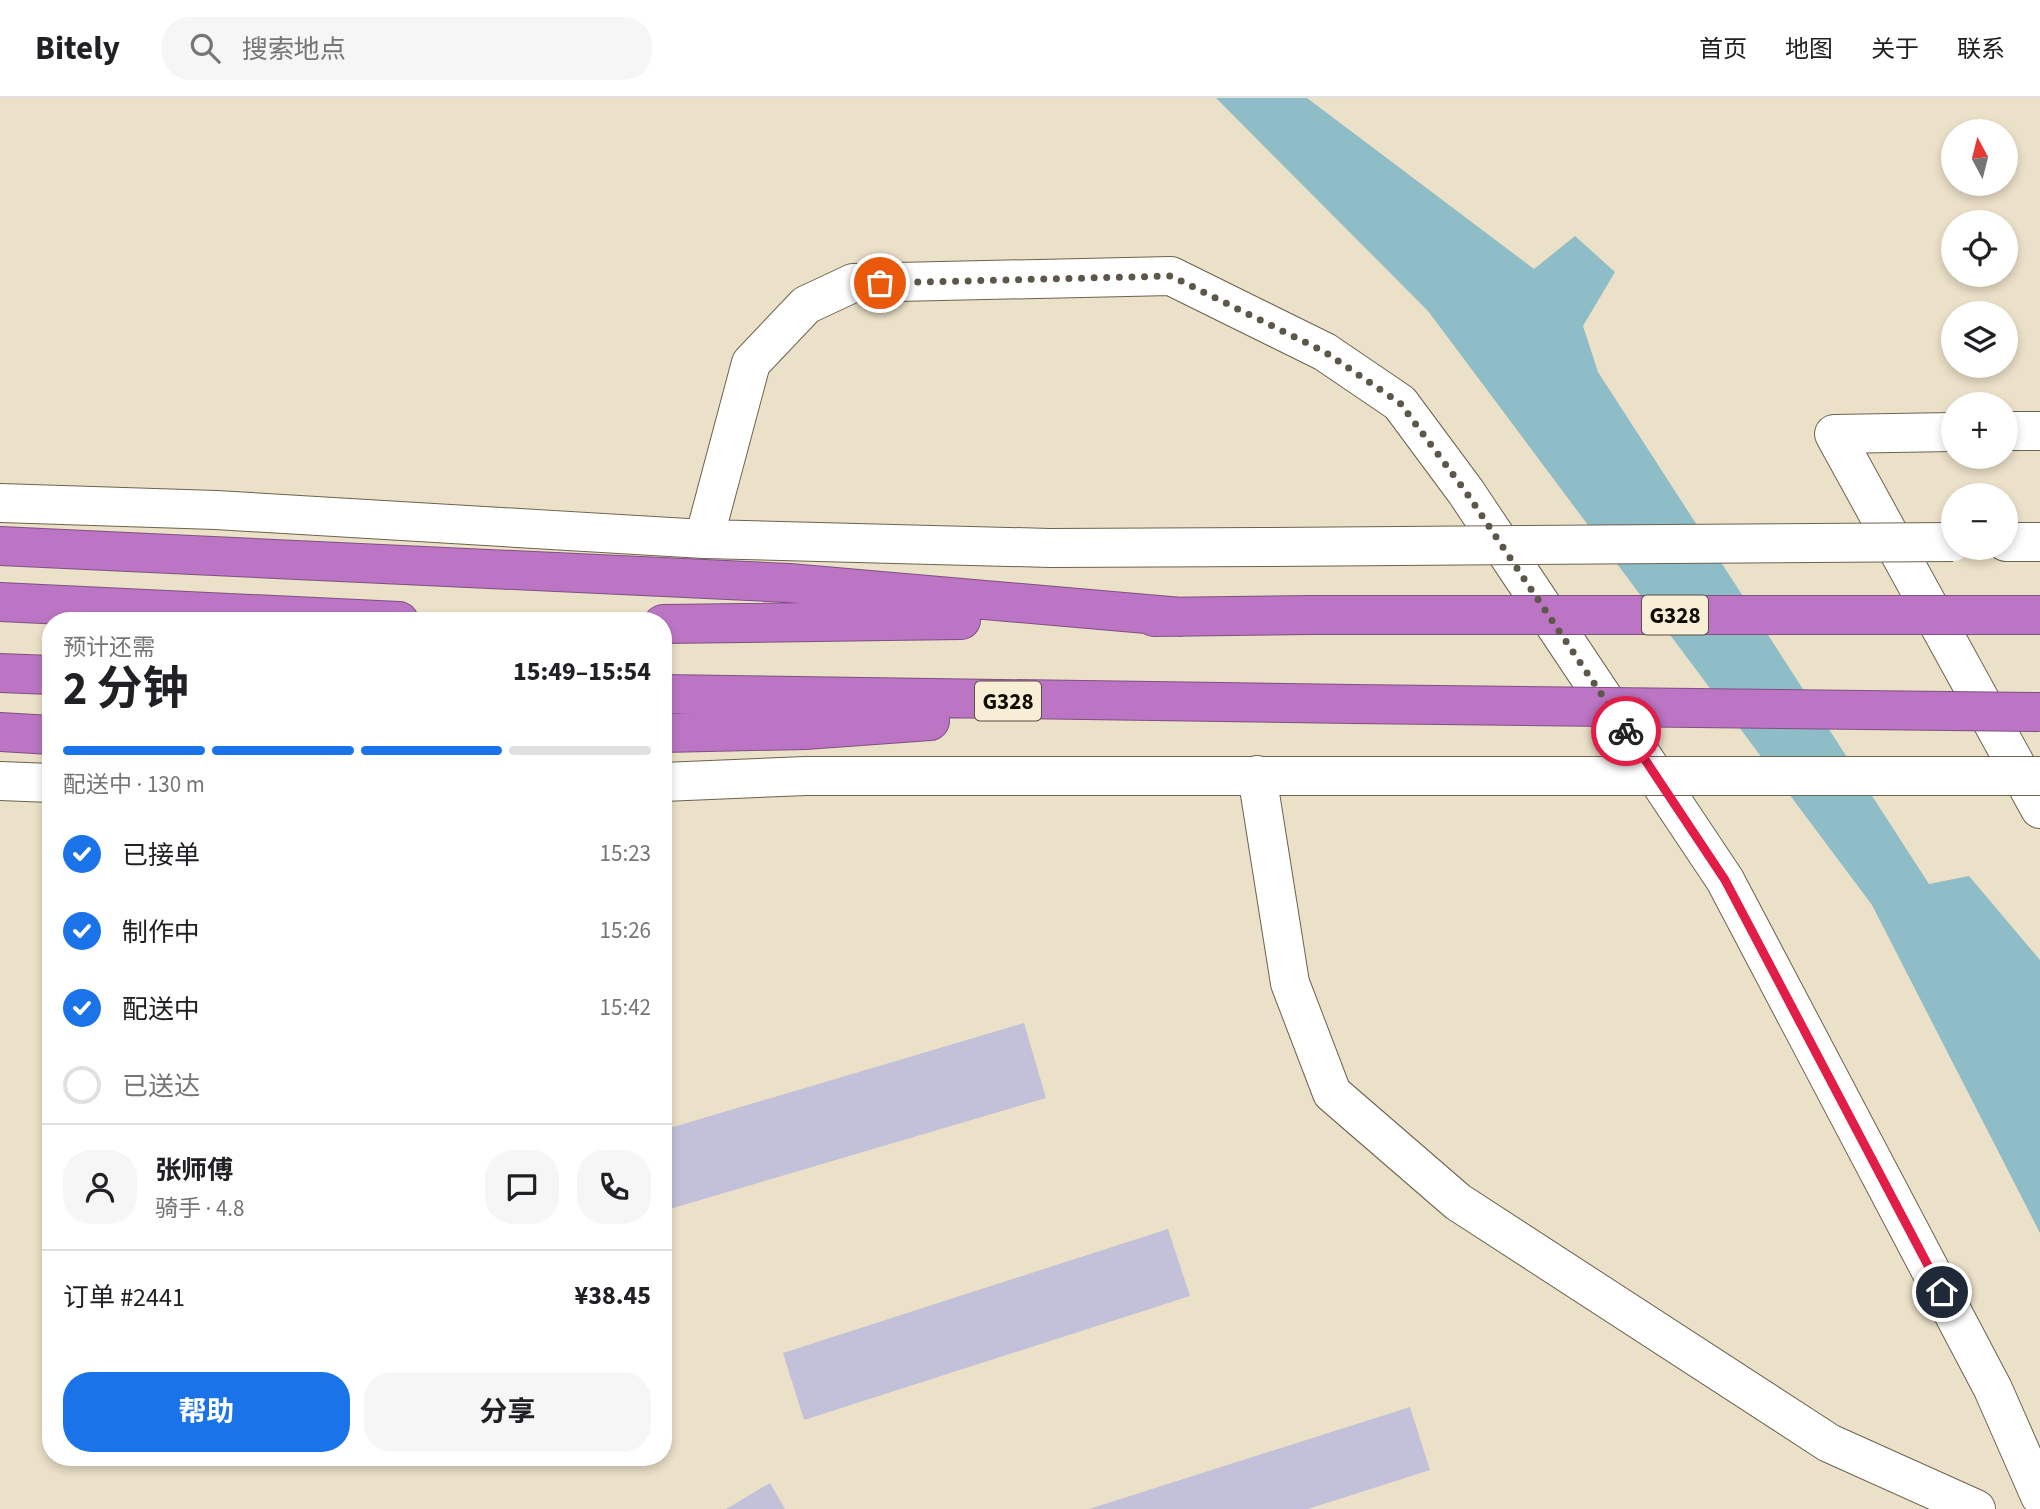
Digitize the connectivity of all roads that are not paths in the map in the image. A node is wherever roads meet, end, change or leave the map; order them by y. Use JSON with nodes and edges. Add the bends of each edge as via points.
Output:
{"nodes":[{"id":1,"x":2040,"y":430,"type":"edge"},
{"id":2,"x":2018,"y":431,"type":"edge"},
{"id":3,"x":1941,"y":432,"type":"edge"},
{"id":4,"x":0,"y":503,"type":"edge"},
{"id":5,"x":704,"y":539,"type":"junction"},
{"id":6,"x":1941,"y":542,"type":"edge"},
{"id":7,"x":2018,"y":542,"type":"edge"},
{"id":8,"x":2040,"y":542,"type":"edge"},
{"id":9,"x":0,"y":546,"type":"edge"},
{"id":10,"x":0,"y":602,"type":"edge"},
{"id":11,"x":210,"y":612,"type":"edge"},
{"id":12,"x":2040,"y":615,"type":"edge"},
{"id":13,"x":1181,"y":617,"type":"junction"},
{"id":14,"x":672,"y":624,"type":"edge"},
{"id":15,"x":0,"y":673,"type":"edge"},
{"id":16,"x":42,"y":675,"type":"edge"},
{"id":17,"x":672,"y":694,"type":"edge"},
{"id":18,"x":1178,"y":704,"type":"junction"},
{"id":19,"x":2040,"y":712,"type":"edge"},
{"id":20,"x":0,"y":732,"type":"edge"},
{"id":21,"x":672,"y":733,"type":"edge"},
{"id":22,"x":42,"y":734,"type":"edge"},
{"id":23,"x":1257,"y":775,"type":"junction"},
{"id":24,"x":2040,"y":776,"type":"edge"},
{"id":25,"x":0,"y":781,"type":"edge"},
{"id":26,"x":672,"y":782,"type":"edge"},
{"id":27,"x":42,"y":783,"type":"edge"},
{"id":28,"x":2040,"y":809,"type":"edge"},
{"id":29,"x":2040,"y":1496,"type":"edge"},
{"id":30,"x":1976,"y":1509,"type":"edge"}],
"edges":[{"from":1,"to":2,"type":"street"},
{"from":3,"to":28,"type":"street","via":[[1834,434]]},
{"from":4,"to":5,"type":"street","via":[[216,510]]},
{"from":5,"to":6,"type":"street","bridge":true,"via":[[1050,548]]},
{"from":5,"to":29,"type":"street","via":[[751,363],[806,305],[853,283],[1171,276],[1325,352],[1400,403],[1466,492],[1725,880],[1993,1389]]},
{"from":7,"to":8,"type":"street"},
{"from":9,"to":13,"type":"highway","via":[[789,583]]},
{"from":10,"to":11,"type":"highway"},
{"from":12,"to":13,"type":"highway","number":"G328","bridge":true},
{"from":13,"to":14,"type":"highway","number":"G328"},
{"from":15,"to":16,"type":"highway"},
{"from":17,"to":18,"type":"highway","number":"G328"},
{"from":18,"to":19,"type":"highway","number":"G328","bridge":true},
{"from":18,"to":21,"type":"highway","via":[[805,730]]},
{"from":20,"to":22,"type":"highway"},
{"from":23,"to":24,"type":"street","bridge":true},
{"from":23,"to":26,"type":"street","via":[[806,776]]},
{"from":23,"to":30,"type":"street","via":[[1290,983],[1332,1093],[1458,1202],[1805,1428]]},
{"from":25,"to":27,"type":"street"}]}
